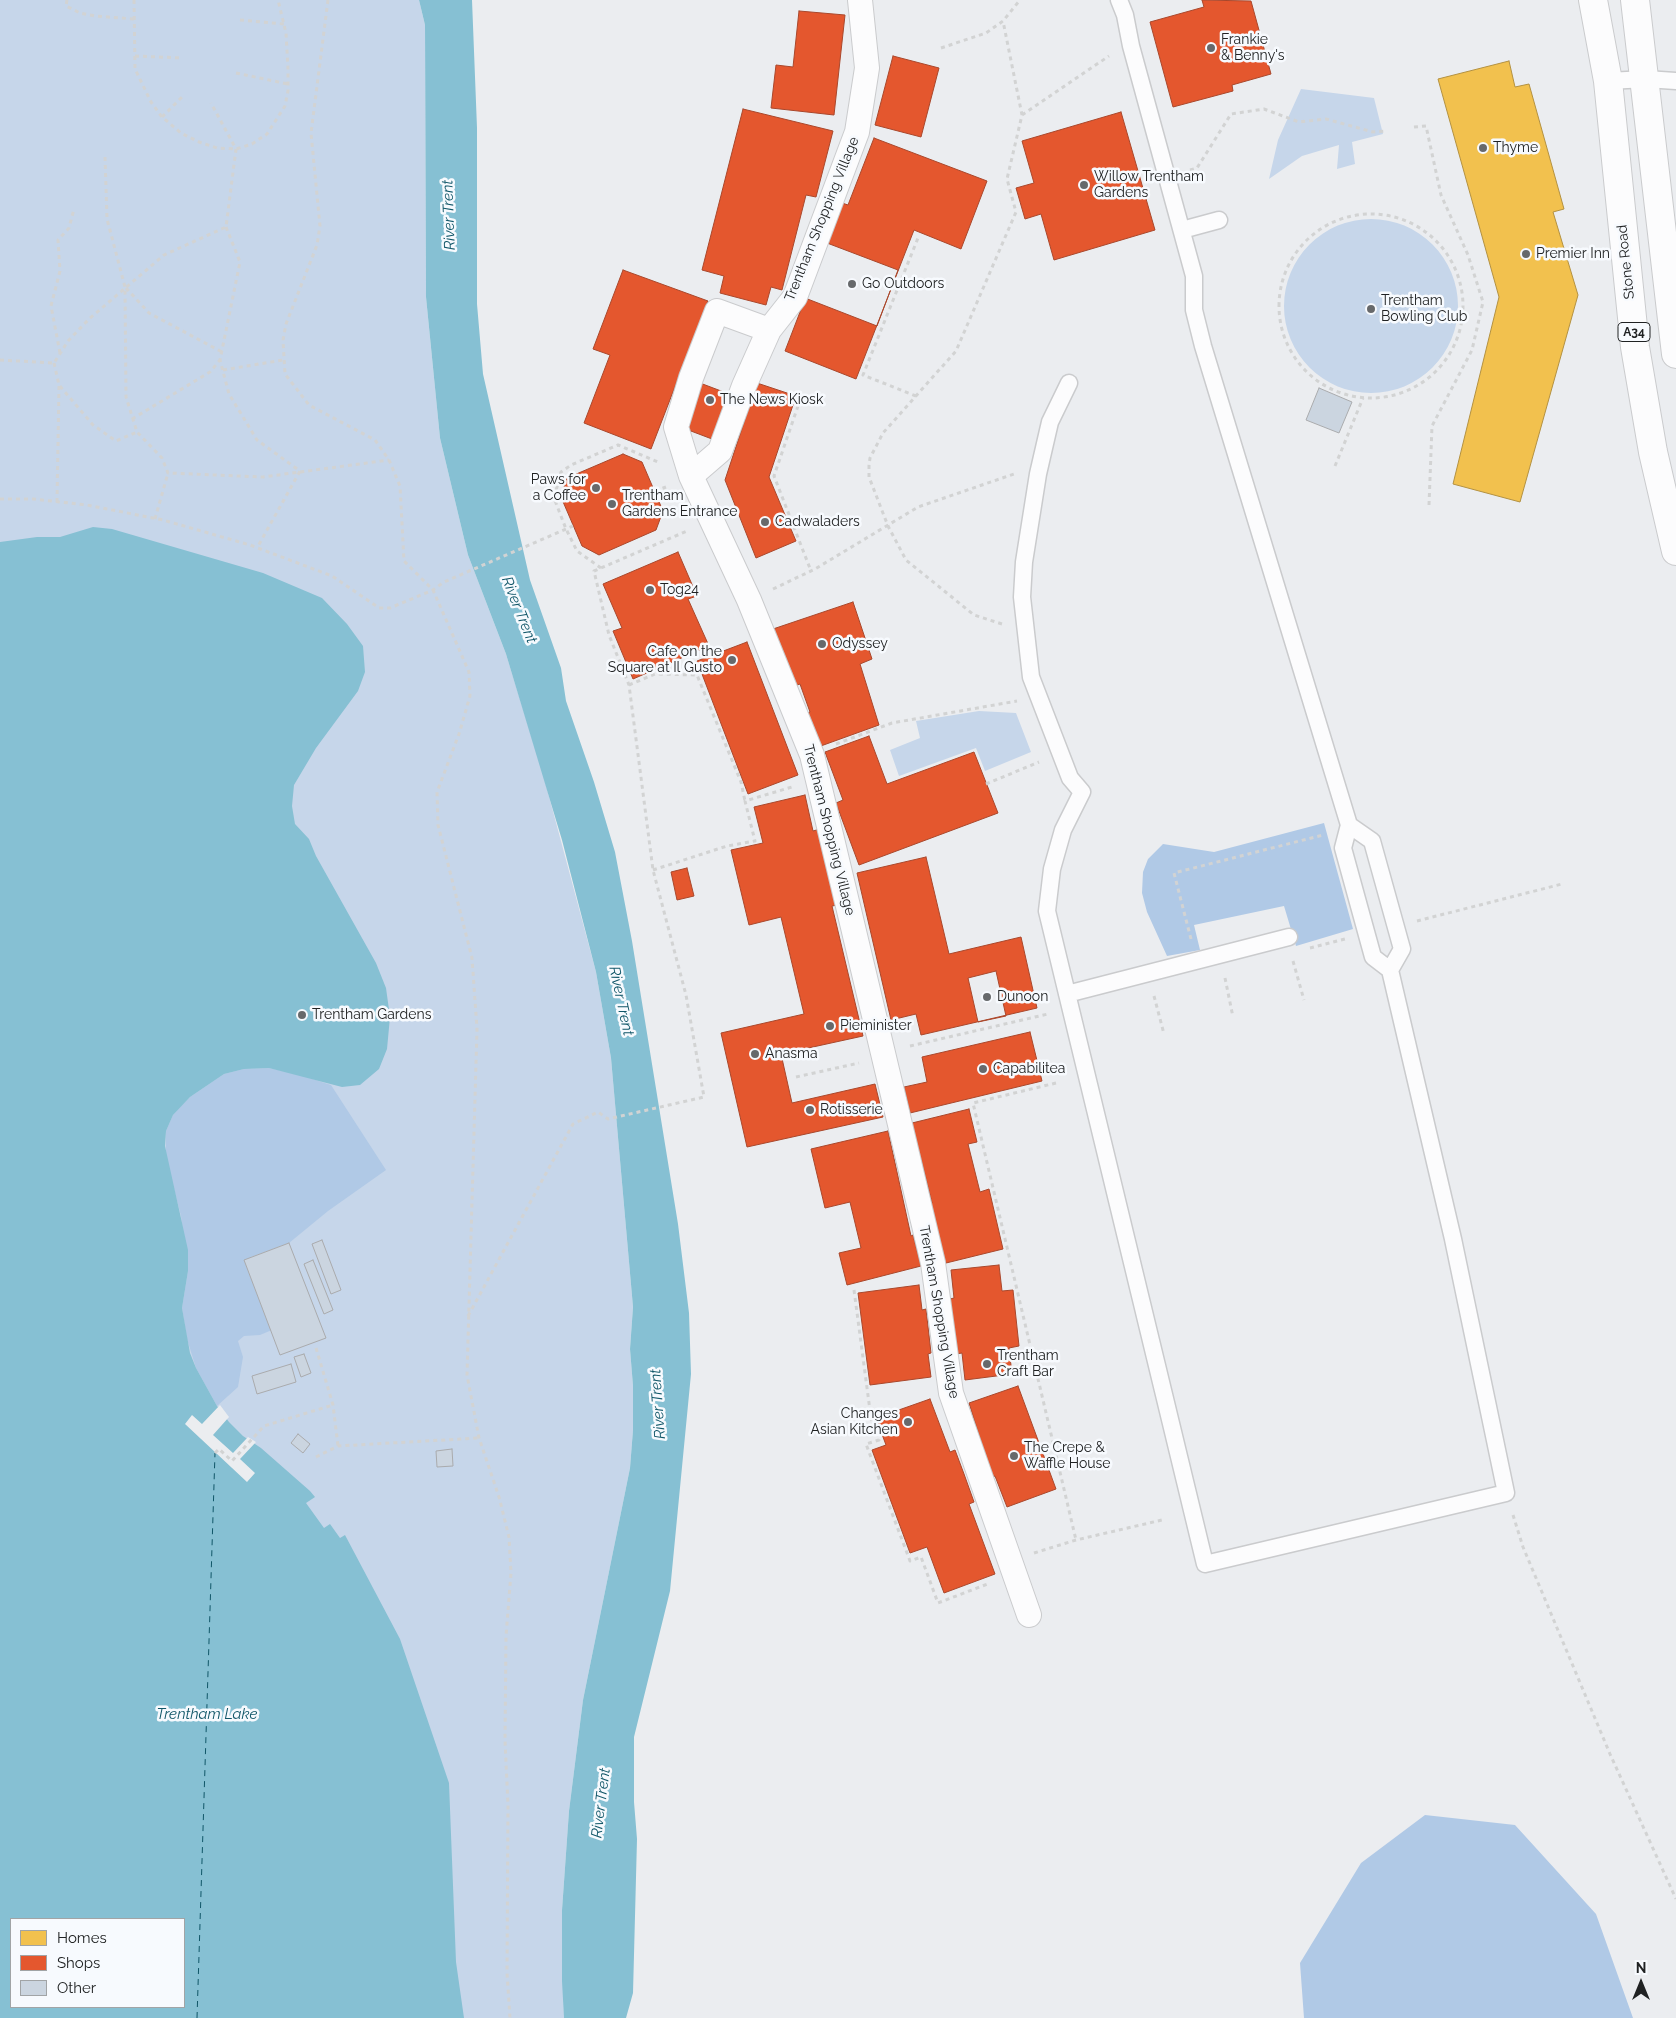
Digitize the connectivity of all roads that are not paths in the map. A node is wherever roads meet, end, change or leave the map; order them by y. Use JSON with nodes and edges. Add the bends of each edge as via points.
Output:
{"nodes":[{"id":1,"x":860,"y":0,"type":"edge"},
{"id":2,"x":1119,"y":0,"type":"edge"},
{"id":3,"x":1593,"y":0,"type":"edge"},
{"id":4,"x":1635,"y":0,"type":"edge"},
{"id":5,"x":1646,"y":79,"type":"junction"},
{"id":6,"x":1608,"y":81,"type":"junction"},
{"id":7,"x":1676,"y":81,"type":"edge"},
{"id":8,"x":1219,"y":220,"type":"dead end"},
{"id":9,"x":1182,"y":230,"type":"junction"},
{"id":10,"x":769,"y":330,"type":"junction"},
{"id":11,"x":1676,"y":354,"type":"edge"},
{"id":12,"x":1069,"y":383,"type":"dead end"},
{"id":13,"x":690,"y":476,"type":"junction"},
{"id":14,"x":1676,"y":552,"type":"edge"},
{"id":15,"x":1349,"y":825,"type":"junction"},
{"id":16,"x":1290,"y":945,"type":"road end"},
{"id":17,"x":1390,"y":970,"type":"junction"},
{"id":18,"x":1067,"y":994,"type":"junction"},
{"id":19,"x":1029,"y":1615,"type":"dead end"}],
"edges":[{"from":1,"to":10,"type":"street","name":"Trentham Shopping Village","via":[[867,68],[857,132],[795,297]]},
{"from":2,"to":9,"type":"lane"},
{"from":3,"to":6,"type":"highway","name":"Stone Road","number":"A34"},
{"from":4,"to":5,"type":"highway"},
{"from":5,"to":6,"type":"lane"},
{"from":5,"to":7,"type":"lane"},
{"from":5,"to":11,"type":"highway"},
{"from":6,"to":14,"type":"highway","name":"Stone Road","number":"A34","via":[[1635,347]]},
{"from":8,"to":9,"type":"lane"},
{"from":9,"to":15,"type":"lane","via":[[1194,276],[1194,310],[1203,346]]},
{"from":10,"to":13,"type":"street","name":"Trentham Shopping Village","via":[[720,451]]},
{"from":10,"to":13,"type":"street","via":[[717,311],[676,428]]},
{"from":12,"to":18,"type":"lane","via":[[1050,422],[1038,474],[1024,562],[1022,597],[1031,677],[1070,778],[1082,792],[1063,830],[1052,869],[1047,910]]},
{"from":13,"to":19,"type":"street","name":"Trentham Shopping Village","via":[[749,600],[812,755],[933,1262],[951,1393]]},
{"from":15,"to":17,"type":"lane","via":[[1343,848],[1372,957]]},
{"from":15,"to":17,"type":"lane","via":[[1372,840],[1402,949]]},
{"from":16,"to":18,"type":"lane","via":[[1197,961]]},
{"from":17,"to":18,"type":"lane","via":[[1453,1239],[1506,1493],[1205,1564]]}]}
